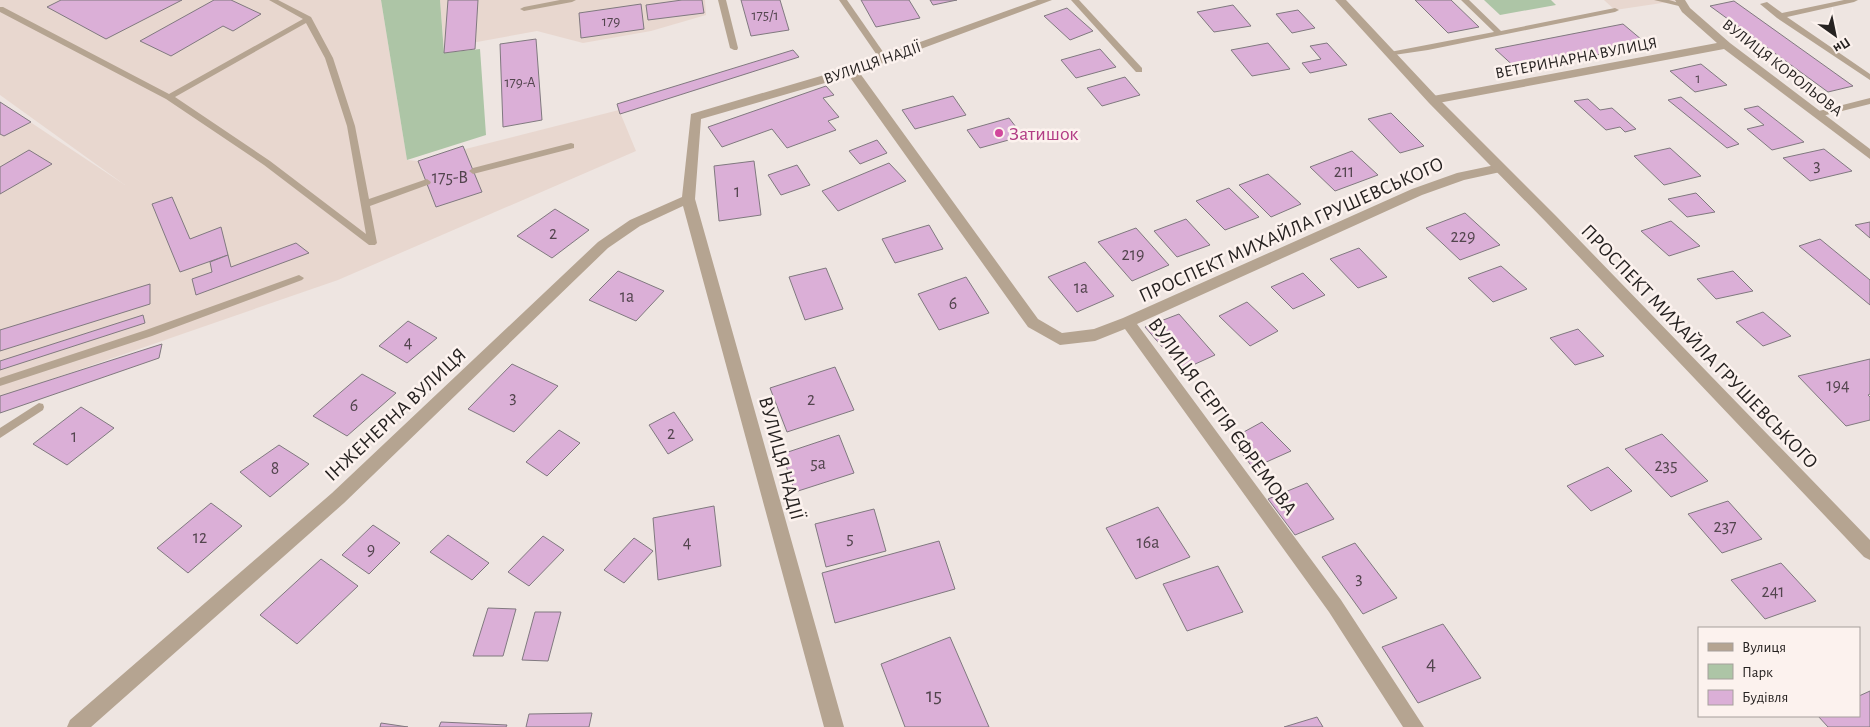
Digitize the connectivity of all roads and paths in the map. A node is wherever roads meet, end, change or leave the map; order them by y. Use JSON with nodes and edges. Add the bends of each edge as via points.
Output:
{"nodes":[{"id":1,"x":273,"y":0,"type":"edge"},
{"id":2,"x":572,"y":0,"type":"edge"},
{"id":3,"x":722,"y":0,"type":"edge"},
{"id":4,"x":843,"y":0,"type":"edge"},
{"id":5,"x":1047,"y":0,"type":"edge"},
{"id":6,"x":1075,"y":0,"type":"edge"},
{"id":7,"x":1340,"y":0,"type":"edge"},
{"id":8,"x":1464,"y":0,"type":"edge"},
{"id":9,"x":1658,"y":0,"type":"edge"},
{"id":10,"x":1854,"y":0,"type":"edge"},
{"id":11,"x":1681,"y":2,"type":"edge"},
{"id":12,"x":1764,"y":4,"type":"dead end"},
{"id":13,"x":0,"y":9,"type":"edge"},
{"id":14,"x":524,"y":9,"type":"dead end"},
{"id":15,"x":1615,"y":10,"type":"dead end"},
{"id":16,"x":1780,"y":16,"type":"junction"},
{"id":17,"x":308,"y":19,"type":"junction"},
{"id":18,"x":1500,"y":34,"type":"junction"},
{"id":19,"x":1726,"y":45,"type":"junction"},
{"id":20,"x":734,"y":48,"type":"dead end"},
{"id":21,"x":1390,"y":54,"type":"junction"},
{"id":22,"x":884,"y":59,"type":"junction"},
{"id":23,"x":1139,"y":70,"type":"dead end"},
{"id":24,"x":852,"y":71,"type":"junction"},
{"id":25,"x":1870,"y":78,"type":"edge"},
{"id":26,"x":169,"y":97,"type":"junction"},
{"id":27,"x":1433,"y":100,"type":"junction"},
{"id":28,"x":1870,"y":101,"type":"edge"},
{"id":29,"x":1818,"y":114,"type":"junction"},
{"id":30,"x":571,"y":146,"type":"dead end"},
{"id":31,"x":1870,"y":154,"type":"edge"},
{"id":32,"x":1500,"y":168,"type":"junction"},
{"id":33,"x":473,"y":171,"type":"dead end"},
{"id":34,"x":426,"y":182,"type":"dead end"},
{"id":35,"x":688,"y":199,"type":"junction"},
{"id":36,"x":365,"y":204,"type":"junction"},
{"id":37,"x":299,"y":278,"type":"dead end"},
{"id":38,"x":1128,"y":322,"type":"junction"},
{"id":39,"x":0,"y":382,"type":"edge"},
{"id":40,"x":38,"y":407,"type":"dead end"},
{"id":41,"x":0,"y":434,"type":"edge"},
{"id":42,"x":1870,"y":552,"type":"edge"},
{"id":43,"x":77,"y":727,"type":"edge"},
{"id":44,"x":834,"y":727,"type":"edge"},
{"id":45,"x":1414,"y":727,"type":"edge"}],
"edges":[{"from":1,"to":17,"type":"lane"},
{"from":2,"to":14,"type":"lane"},
{"from":3,"to":20,"type":"lane"},
{"from":4,"to":22,"type":"lane"},
{"from":5,"to":22,"type":"street","name":"ВУЛИЦЯ НАДІЇ"},
{"from":6,"to":23,"type":"lane"},
{"from":7,"to":21,"type":"street","name":"ПРОСПЕКТ МИХАЙЛА ГРУШЕВСЬКОГО"},
{"from":8,"to":18,"type":"lane"},
{"from":9,"to":11,"type":"lane"},
{"from":10,"to":16,"type":"lane"},
{"from":11,"to":19,"type":"street","name":"ВУЛИЦЯ КОРОЛЬОВА"},
{"from":12,"to":16,"type":"lane"},
{"from":13,"to":26,"type":"lane"},
{"from":15,"to":18,"type":"lane"},
{"from":16,"to":25,"type":"lane"},
{"from":17,"to":26,"type":"lane"},
{"from":17,"to":36,"type":"lane","via":[[329,58],[350,126]]},
{"from":18,"to":21,"type":"lane"},
{"from":19,"to":27,"type":"street","name":"ВЕТЕРИНАРНА ВУЛИЦЯ"},
{"from":19,"to":29,"type":"street","name":"ВУЛИЦЯ КОРОЛЬОВА"},
{"from":21,"to":27,"type":"street","name":"ПРОСПЕКТ МИХАЙЛА ГРУШЕВСЬКОГО"},
{"from":22,"to":24,"type":"street","name":"ВУЛИЦЯ НАДІЇ"},
{"from":24,"to":35,"type":"street","name":"ВУЛИЦЯ НАДІЇ","via":[[695,117]]},
{"from":24,"to":38,"type":"street","name":"ВУЛИЦЯ СЕРГІЯ ЄФРЕМОВА","via":[[1033,323],[1060,339],[1095,335]]},
{"from":26,"to":36,"type":"lane","via":[[267,162],[372,243]]},
{"from":27,"to":32,"type":"street","name":"ПРОСПЕКТ МИХАЙЛА ГРУШЕВСЬКОГО"},
{"from":28,"to":29,"type":"lane"},
{"from":29,"to":31,"type":"street","name":"ВУЛИЦЯ КОРОЛЬОВА"},
{"from":30,"to":33,"type":"lane"},
{"from":32,"to":38,"type":"street","name":"ПРОСПЕКТ МИХАЙЛА ГРУШЕВСЬКОГО","via":[[1462,176],[1417,192]]},
{"from":32,"to":42,"type":"street","name":"ПРОСПЕКТ МИХАЙЛА ГРУШЕВСЬКОГО"},
{"from":34,"to":36,"type":"lane"},
{"from":35,"to":43,"type":"street","name":"ІНЖЕНЕРНА ВУЛИЦЯ","via":[[635,223],[603,246],[338,498]]},
{"from":35,"to":44,"type":"street","name":"ВУЛИЦЯ НАДІЇ"},
{"from":37,"to":39,"type":"lane","via":[[149,333]]},
{"from":38,"to":45,"type":"street","name":"ВУЛИЦЯ СЕРГІЯ ЄФРЕМОВА","via":[[1335,606]]},
{"from":40,"to":41,"type":"lane"}]}
